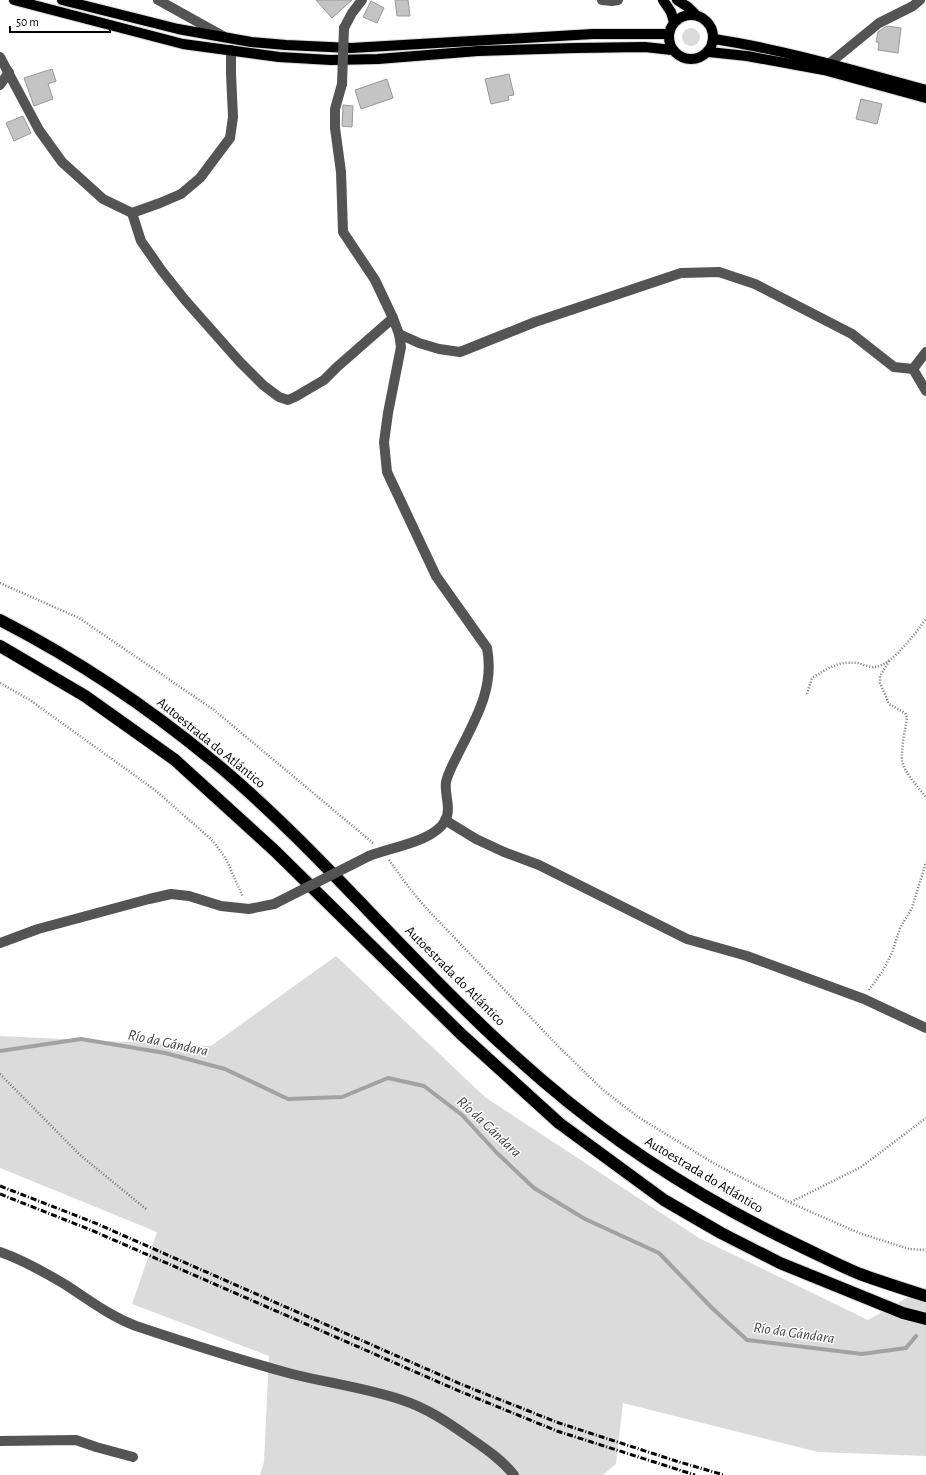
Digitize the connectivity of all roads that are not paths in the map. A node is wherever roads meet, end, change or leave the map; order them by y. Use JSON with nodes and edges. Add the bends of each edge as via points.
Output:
{"nodes":[{"id":1,"x":14,"y":0,"type":"edge"},
{"id":2,"x":62,"y":0,"type":"edge"},
{"id":3,"x":158,"y":0,"type":"edge"},
{"id":4,"x":362,"y":0,"type":"edge"},
{"id":5,"x":602,"y":0,"type":"edge"},
{"id":6,"x":618,"y":0,"type":"edge"},
{"id":7,"x":663,"y":0,"type":"edge"},
{"id":8,"x":677,"y":0,"type":"edge"},
{"id":9,"x":920,"y":0,"type":"edge"},
{"id":10,"x":696,"y":15,"type":"junction"},
{"id":11,"x":674,"y":22,"type":"junction"},
{"id":12,"x":669,"y":34,"type":"junction"},
{"id":13,"x":714,"y":37,"type":"junction"},
{"id":14,"x":227,"y":38,"type":"junction"},
{"id":15,"x":231,"y":50,"type":"junction"},
{"id":16,"x":672,"y":50,"type":"junction"},
{"id":17,"x":709,"y":52,"type":"junction"},
{"id":18,"x":0,"y":57,"type":"edge"},
{"id":19,"x":830,"y":64,"type":"junction"},
{"id":20,"x":9,"y":72,"type":"junction"},
{"id":21,"x":0,"y":85,"type":"edge"},
{"id":22,"x":926,"y":90,"type":"edge"},
{"id":23,"x":926,"y":98,"type":"edge"},
{"id":24,"x":132,"y":213,"type":"junction"},
{"id":25,"x":393,"y":318,"type":"junction"},
{"id":26,"x":399,"y":334,"type":"junction"},
{"id":27,"x":926,"y":352,"type":"edge"},
{"id":28,"x":913,"y":369,"type":"junction"},
{"id":29,"x":926,"y":391,"type":"edge"},
{"id":30,"x":0,"y":620,"type":"edge"},
{"id":31,"x":0,"y":646,"type":"edge"},
{"id":32,"x":445,"y":820,"type":"junction"},
{"id":33,"x":0,"y":943,"type":"edge"},
{"id":34,"x":926,"y":1028,"type":"edge"},
{"id":35,"x":0,"y":1252,"type":"edge"},
{"id":36,"x":926,"y":1296,"type":"edge"},
{"id":37,"x":926,"y":1319,"type":"edge"},
{"id":38,"x":0,"y":1441,"type":"edge"},
{"id":39,"x":133,"y":1457,"type":"dead end"},
{"id":40,"x":514,"y":1475,"type":"edge"}],
"edges":[{"from":1,"to":15,"type":"main road","via":[[184,44]]},
{"from":2,"to":14,"type":"main road","via":[[178,29]]},
{"from":3,"to":14,"type":"street"},
{"from":4,"to":25,"type":"street","bridge":true,"via":[[344,28],[342,84],[335,109],[335,128],[342,172],[343,232],[376,280]]},
{"from":5,"to":6,"type":"street"},
{"from":7,"to":11,"type":"main road"},
{"from":8,"to":10,"type":"main road","via":[[688,6]]},
{"from":9,"to":19,"type":"street","via":[[879,23]]},
{"from":10,"to":11,"type":"main road","via":[[681,17]]},
{"from":10,"to":13,"type":"main road","via":[[708,22]]},
{"from":11,"to":12,"type":"main road"},
{"from":12,"to":14,"type":"main road","via":[[593,34],[351,48],[250,42]]},
{"from":12,"to":16,"type":"main road"},
{"from":13,"to":17,"type":"main road"},
{"from":13,"to":19,"type":"main road","via":[[746,40],[773,50]]},
{"from":15,"to":16,"type":"main road","via":[[279,57],[331,60],[533,49],[645,47]]},
{"from":15,"to":24,"type":"street","via":[[233,117],[230,138],[200,178],[181,194]]},
{"from":16,"to":17,"type":"main road","via":[[690,60]]},
{"from":17,"to":23,"type":"main road","via":[[824,70]]},
{"from":18,"to":20,"type":"street"},
{"from":19,"to":22,"type":"main road"},
{"from":20,"to":21,"type":"street"},
{"from":20,"to":24,"type":"street","via":[[39,130],[62,162],[103,199]]},
{"from":24,"to":25,"type":"street","via":[[142,241],[184,300],[258,380],[279,398],[288,400],[324,380]]},
{"from":25,"to":26,"type":"street"},
{"from":26,"to":28,"type":"street","via":[[418,343],[460,352],[535,322],[681,272],[720,272],[754,284],[852,334],[894,367]]},
{"from":26,"to":32,"type":"street","via":[[401,347],[384,442],[387,472],[436,576],[487,648],[490,662],[488,684],[479,711],[446,782],[448,808]]},
{"from":27,"to":28,"type":"street"},
{"from":28,"to":29,"type":"street"},
{"from":30,"to":36,"type":"highway","name":"Autoestrada do Atlántico","via":[[104,680],[213,761],[313,854],[474,1019],[610,1135],[676,1179],[764,1229],[859,1274]]},
{"from":31,"to":37,"type":"highway","via":[[85,696],[176,760],[275,851],[461,1034],[559,1123],[664,1200],[780,1263],[903,1313]]},
{"from":32,"to":33,"type":"street","bridge":true,"via":[[424,838],[370,856],[274,904],[249,909],[221,906],[189,896],[172,894],[46,927]]},
{"from":32,"to":34,"type":"street","via":[[476,839],[539,865],[688,939],[747,956],[864,999]]},
{"from":35,"to":40,"type":"street","via":[[43,1272],[101,1309],[136,1326],[292,1374],[374,1392],[415,1405],[471,1438],[499,1458]]},
{"from":38,"to":39,"type":"street","via":[[76,1440]]}]}
